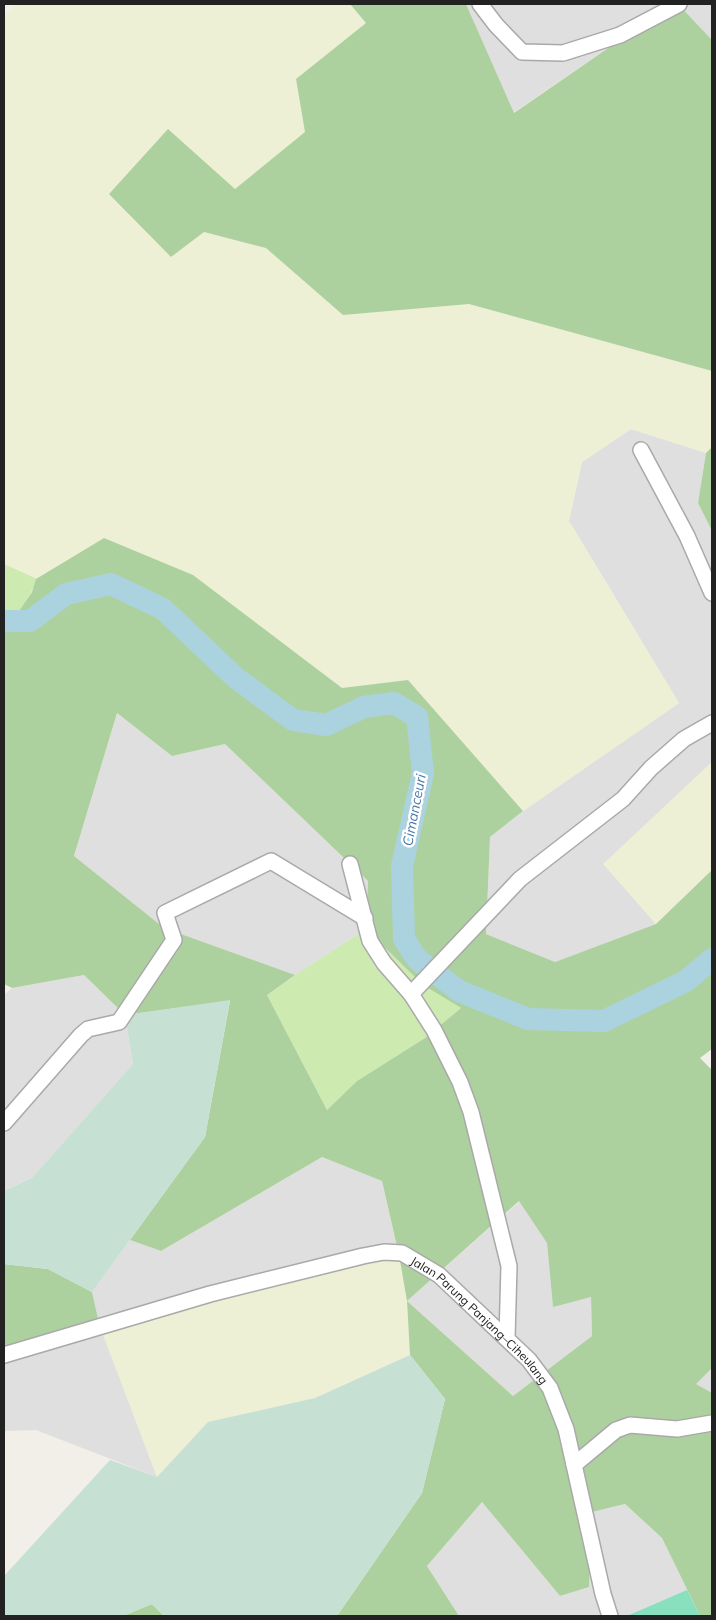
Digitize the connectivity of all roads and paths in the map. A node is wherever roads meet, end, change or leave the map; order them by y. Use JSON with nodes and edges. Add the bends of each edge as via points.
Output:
{"nodes":[{"id":1,"x":480,"y":4,"type":"edge"},
{"id":2,"x":679,"y":4,"type":"edge"},
{"id":3,"x":641,"y":450,"type":"dead end"},
{"id":4,"x":712,"y":593,"type":"edge"},
{"id":5,"x":712,"y":723,"type":"edge"},
{"id":6,"x":350,"y":864,"type":"dead end"},
{"id":7,"x":365,"y":918,"type":"junction"},
{"id":8,"x":411,"y":994,"type":"junction"},
{"id":9,"x":4,"y":1123,"type":"edge"},
{"id":10,"x":507,"y":1338,"type":"junction"},
{"id":11,"x":4,"y":1355,"type":"edge"},
{"id":12,"x":712,"y":1424,"type":"edge"},
{"id":13,"x":574,"y":1465,"type":"junction"},
{"id":14,"x":610,"y":1616,"type":"edge"}],
"edges":[{"from":1,"to":2,"type":"street","via":[[522,52],[563,53],[620,35]]},
{"from":3,"to":4,"type":"street"},
{"from":5,"to":8,"type":"street","via":[[684,738],[623,799],[520,879]]},
{"from":6,"to":7,"type":"street"},
{"from":7,"to":8,"type":"street","via":[[370,941]]},
{"from":7,"to":9,"type":"street","via":[[271,861],[165,913],[174,940],[119,1022],[88,1029],[81,1035]]},
{"from":8,"to":10,"type":"street","via":[[434,1030],[471,1112],[509,1266]]},
{"from":10,"to":11,"type":"street","name":"Jalan Parung Panjang–Ciheulang","via":[[438,1275],[402,1253],[384,1252],[210,1294]]},
{"from":10,"to":13,"type":"street","name":"Jalan Parung Panjang–Ciheulang","via":[[550,1388],[566,1429]]},
{"from":12,"to":13,"type":"street","via":[[677,1429],[630,1425],[616,1430]]},
{"from":13,"to":14,"type":"street","name":"Jalan Parung Panjang–Ciheulang"}]}
